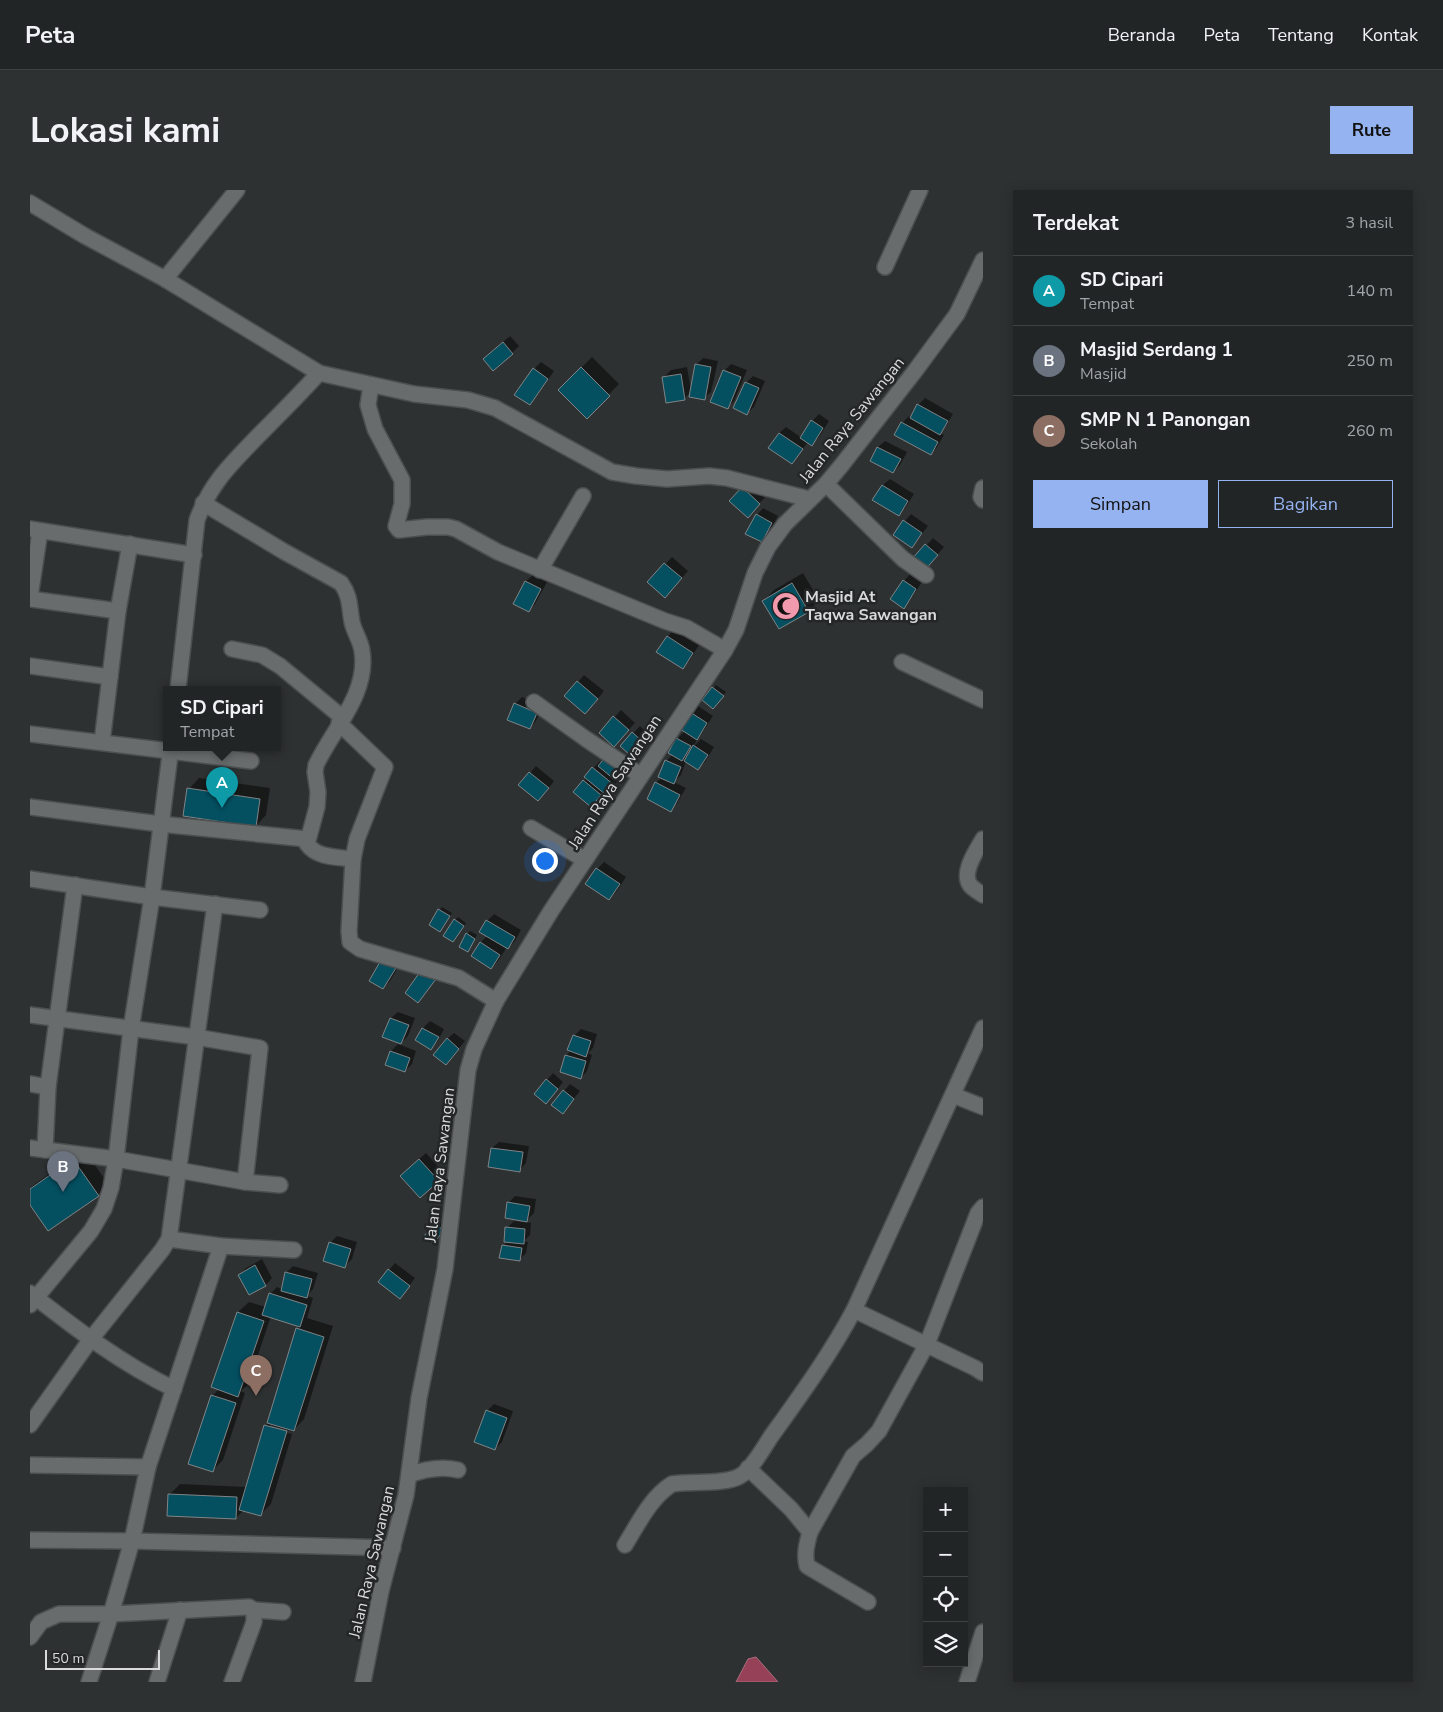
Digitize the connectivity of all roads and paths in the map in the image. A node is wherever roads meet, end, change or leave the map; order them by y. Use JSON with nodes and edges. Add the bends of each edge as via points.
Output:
{"nodes":[{"id":1,"x":237,"y":190,"type":"edge"},
{"id":2,"x":920,"y":190,"type":"edge"},
{"id":3,"x":30,"y":203,"type":"edge"},
{"id":4,"x":983,"y":260,"type":"edge"},
{"id":5,"x":885,"y":268,"type":"dead end"},
{"id":6,"x":165,"y":279,"type":"junction"},
{"id":7,"x":319,"y":374,"type":"junction"},
{"id":8,"x":371,"y":385,"type":"junction"},
{"id":9,"x":826,"y":484,"type":"junction"},
{"id":10,"x":983,"y":488,"type":"edge"},
{"id":11,"x":583,"y":496,"type":"dead end"},
{"id":12,"x":809,"y":499,"type":"junction"},
{"id":13,"x":983,"y":500,"type":"edge"},
{"id":14,"x":203,"y":503,"type":"junction"},
{"id":15,"x":35,"y":530,"type":"edge"},
{"id":16,"x":130,"y":544,"type":"junction"},
{"id":17,"x":194,"y":555,"type":"junction"},
{"id":18,"x":540,"y":570,"type":"junction"},
{"id":19,"x":926,"y":575,"type":"dead end"},
{"id":20,"x":30,"y":598,"type":"edge"},
{"id":21,"x":118,"y":611,"type":"junction"},
{"id":22,"x":232,"y":649,"type":"dead end"},
{"id":23,"x":725,"y":650,"type":"junction"},
{"id":24,"x":902,"y":662,"type":"dead end"},
{"id":25,"x":30,"y":666,"type":"edge"},
{"id":26,"x":110,"y":677,"type":"junction"},
{"id":27,"x":178,"y":686,"type":"edge"},
{"id":28,"x":983,"y":700,"type":"edge"},
{"id":29,"x":534,"y":702,"type":"dead end"},
{"id":30,"x":341,"y":720,"type":"junction"},
{"id":31,"x":30,"y":734,"type":"edge"},
{"id":32,"x":102,"y":742,"type":"junction"},
{"id":33,"x":163,"y":748,"type":"edge"},
{"id":34,"x":171,"y":751,"type":"edge"},
{"id":35,"x":184,"y":751,"type":"edge"},
{"id":36,"x":251,"y":761,"type":"dead end"},
{"id":37,"x":640,"y":775,"type":"junction"},
{"id":38,"x":30,"y":807,"type":"edge"},
{"id":39,"x":160,"y":824,"type":"junction"},
{"id":40,"x":532,"y":828,"type":"dead end"},
{"id":41,"x":307,"y":839,"type":"junction"},
{"id":42,"x":983,"y":839,"type":"edge"},
{"id":43,"x":353,"y":859,"type":"junction"},
{"id":44,"x":585,"y":860,"type":"junction"},
{"id":45,"x":30,"y":879,"type":"edge"},
{"id":46,"x":75,"y":885,"type":"junction"},
{"id":47,"x":983,"y":895,"type":"edge"},
{"id":48,"x":152,"y":897,"type":"junction"},
{"id":49,"x":215,"y":904,"type":"junction"},
{"id":50,"x":260,"y":910,"type":"dead end"},
{"id":51,"x":496,"y":1001,"type":"junction"},
{"id":52,"x":30,"y":1015,"type":"edge"},
{"id":53,"x":58,"y":1019,"type":"junction"},
{"id":54,"x":983,"y":1028,"type":"edge"},
{"id":55,"x":131,"y":1029,"type":"junction"},
{"id":56,"x":196,"y":1037,"type":"junction"},
{"id":57,"x":30,"y":1084,"type":"edge"},
{"id":58,"x":48,"y":1087,"type":"junction"},
{"id":59,"x":953,"y":1095,"type":"junction"},
{"id":60,"x":983,"y":1107,"type":"edge"},
{"id":61,"x":37,"y":1149,"type":"edge"},
{"id":62,"x":116,"y":1159,"type":"junction"},
{"id":63,"x":180,"y":1170,"type":"junction"},
{"id":64,"x":245,"y":1182,"type":"junction"},
{"id":65,"x":280,"y":1185,"type":"dead end"},
{"id":66,"x":983,"y":1207,"type":"edge"},
{"id":67,"x":169,"y":1239,"type":"junction"},
{"id":68,"x":221,"y":1246,"type":"junction"},
{"id":69,"x":294,"y":1250,"type":"dead end"},
{"id":70,"x":32,"y":1299,"type":"edge"},
{"id":71,"x":854,"y":1310,"type":"junction"},
{"id":72,"x":91,"y":1339,"type":"junction"},
{"id":73,"x":926,"y":1344,"type":"junction"},
{"id":74,"x":983,"y":1373,"type":"edge"},
{"id":75,"x":174,"y":1389,"type":"junction"},
{"id":76,"x":30,"y":1425,"type":"edge"},
{"id":77,"x":30,"y":1465,"type":"edge"},
{"id":78,"x":148,"y":1467,"type":"junction"},
{"id":79,"x":748,"y":1468,"type":"junction"},
{"id":80,"x":458,"y":1470,"type":"dead end"},
{"id":81,"x":409,"y":1476,"type":"junction"},
{"id":82,"x":810,"y":1532,"type":"junction"},
{"id":83,"x":30,"y":1540,"type":"edge"},
{"id":84,"x":132,"y":1541,"type":"junction"},
{"id":85,"x":626,"y":1544,"type":"dead end"},
{"id":86,"x":393,"y":1548,"type":"junction"},
{"id":87,"x":868,"y":1602,"type":"dead end"},
{"id":88,"x":180,"y":1610,"type":"junction"},
{"id":89,"x":254,"y":1610,"type":"junction"},
{"id":90,"x":283,"y":1612,"type":"dead end"},
{"id":91,"x":111,"y":1614,"type":"junction"},
{"id":92,"x":983,"y":1632,"type":"edge"},
{"id":93,"x":30,"y":1637,"type":"edge"},
{"id":94,"x":89,"y":1682,"type":"edge"},
{"id":95,"x":157,"y":1682,"type":"edge"},
{"id":96,"x":232,"y":1682,"type":"edge"},
{"id":97,"x":363,"y":1682,"type":"edge"},
{"id":98,"x":967,"y":1682,"type":"edge"}],
"edges":[{"from":1,"to":6,"type":"street"},
{"from":2,"to":5,"type":"street"},
{"from":3,"to":6,"type":"street"},
{"from":4,"to":9,"type":"street","name":"Jalan Raya Sawangan","via":[[957,314]]},
{"from":6,"to":7,"type":"street"},
{"from":7,"to":8,"type":"street"},
{"from":7,"to":14,"type":"street","via":[[224,471]]},
{"from":8,"to":12,"type":"street","via":[[468,400],[494,408],[612,472],[667,479],[727,478]]},
{"from":8,"to":18,"type":"street","via":[[368,404],[375,430],[402,480],[402,504],[396,528],[402,531],[427,527],[456,529]]},
{"from":9,"to":12,"type":"street","name":"Jalan Raya Sawangan"},
{"from":9,"to":19,"type":"street","via":[[903,559]]},
{"from":10,"to":13,"type":"street"},
{"from":11,"to":18,"type":"street"},
{"from":12,"to":23,"type":"street","name":"Jalan Raya Sawangan","via":[[768,547]]},
{"from":14,"to":17,"type":"street","via":[[197,520]]},
{"from":14,"to":30,"type":"street","via":[[341,583],[347,592],[363,660],[362,678]]},
{"from":15,"to":16,"type":"street"},
{"from":15,"to":20,"type":"street"},
{"from":16,"to":17,"type":"street"},
{"from":16,"to":21,"type":"street"},
{"from":17,"to":27,"type":"street"},
{"from":18,"to":23,"type":"street","via":[[688,628]]},
{"from":20,"to":21,"type":"street"},
{"from":21,"to":26,"type":"street"},
{"from":22,"to":30,"type":"street","via":[[262,655],[280,666]]},
{"from":23,"to":37,"type":"street","name":"Jalan Raya Sawangan"},
{"from":24,"to":28,"type":"street"},
{"from":25,"to":26,"type":"street"},
{"from":26,"to":32,"type":"street"},
{"from":29,"to":37,"type":"street"},
{"from":30,"to":41,"type":"street","via":[[316,765],[317,807]]},
{"from":30,"to":43,"type":"street","via":[[385,767],[357,839]]},
{"from":31,"to":32,"type":"street"},
{"from":32,"to":33,"type":"street"},
{"from":34,"to":39,"type":"street"},
{"from":35,"to":36,"type":"street"},
{"from":37,"to":44,"type":"street","name":"Jalan Raya Sawangan"},
{"from":38,"to":39,"type":"street"},
{"from":39,"to":41,"type":"street"},
{"from":39,"to":48,"type":"street"},
{"from":40,"to":44,"type":"street"},
{"from":41,"to":43,"type":"street","via":[[307,844],[316,853]]},
{"from":42,"to":47,"type":"street","via":[[967,879]]},
{"from":43,"to":51,"type":"street","via":[[350,942],[360,949],[459,978]]},
{"from":44,"to":51,"type":"street","name":"Jalan Raya Sawangan"},
{"from":45,"to":46,"type":"street"},
{"from":46,"to":48,"type":"street"},
{"from":46,"to":53,"type":"street"},
{"from":48,"to":49,"type":"street"},
{"from":48,"to":55,"type":"street"},
{"from":49,"to":50,"type":"street"},
{"from":49,"to":56,"type":"street"},
{"from":51,"to":81,"type":"street","name":"Jalan Raya Sawangan","via":[[468,1070],[445,1269],[419,1398]]},
{"from":52,"to":53,"type":"street"},
{"from":53,"to":55,"type":"street"},
{"from":53,"to":58,"type":"street"},
{"from":54,"to":59,"type":"street"},
{"from":55,"to":56,"type":"street"},
{"from":55,"to":62,"type":"street"},
{"from":56,"to":63,"type":"street"},
{"from":56,"to":64,"type":"street","via":[[260,1048]]},
{"from":57,"to":58,"type":"street"},
{"from":58,"to":61,"type":"street"},
{"from":59,"to":60,"type":"street"},
{"from":59,"to":71,"type":"street"},
{"from":61,"to":62,"type":"street"},
{"from":62,"to":63,"type":"street"},
{"from":62,"to":70,"type":"street","via":[[104,1209],[91,1231]]},
{"from":63,"to":64,"type":"street"},
{"from":63,"to":67,"type":"street"},
{"from":64,"to":65,"type":"street"},
{"from":66,"to":73,"type":"street"},
{"from":67,"to":68,"type":"street"},
{"from":67,"to":72,"type":"street"},
{"from":68,"to":69,"type":"street"},
{"from":68,"to":75,"type":"street"},
{"from":70,"to":72,"type":"street"},
{"from":71,"to":73,"type":"street"},
{"from":71,"to":79,"type":"street","via":[[835,1345]]},
{"from":72,"to":75,"type":"street","via":[[150,1378]]},
{"from":72,"to":76,"type":"street"},
{"from":73,"to":74,"type":"street"},
{"from":73,"to":82,"type":"street","via":[[879,1431],[853,1456]]},
{"from":75,"to":78,"type":"street"},
{"from":77,"to":78,"type":"street"},
{"from":78,"to":84,"type":"street"},
{"from":79,"to":82,"type":"street"},
{"from":79,"to":85,"type":"street","via":[[732,1480],[672,1484],[645,1513]]},
{"from":80,"to":81,"type":"street","via":[[446,1467],[429,1469]]},
{"from":81,"to":86,"type":"street","name":"Jalan Raya Sawangan"},
{"from":82,"to":87,"type":"street","via":[[805,1558],[807,1566]]},
{"from":83,"to":84,"type":"street"},
{"from":84,"to":86,"type":"street"},
{"from":84,"to":91,"type":"street"},
{"from":86,"to":97,"type":"street","name":"Jalan Raya Sawangan"},
{"from":88,"to":89,"type":"street","via":[[240,1606]]},
{"from":88,"to":91,"type":"street"},
{"from":88,"to":95,"type":"street"},
{"from":89,"to":90,"type":"street"},
{"from":89,"to":96,"type":"street","via":[[254,1622]]},
{"from":91,"to":93,"type":"street","via":[[60,1614],[41,1622]]},
{"from":91,"to":94,"type":"street"},
{"from":92,"to":98,"type":"street"}]}
